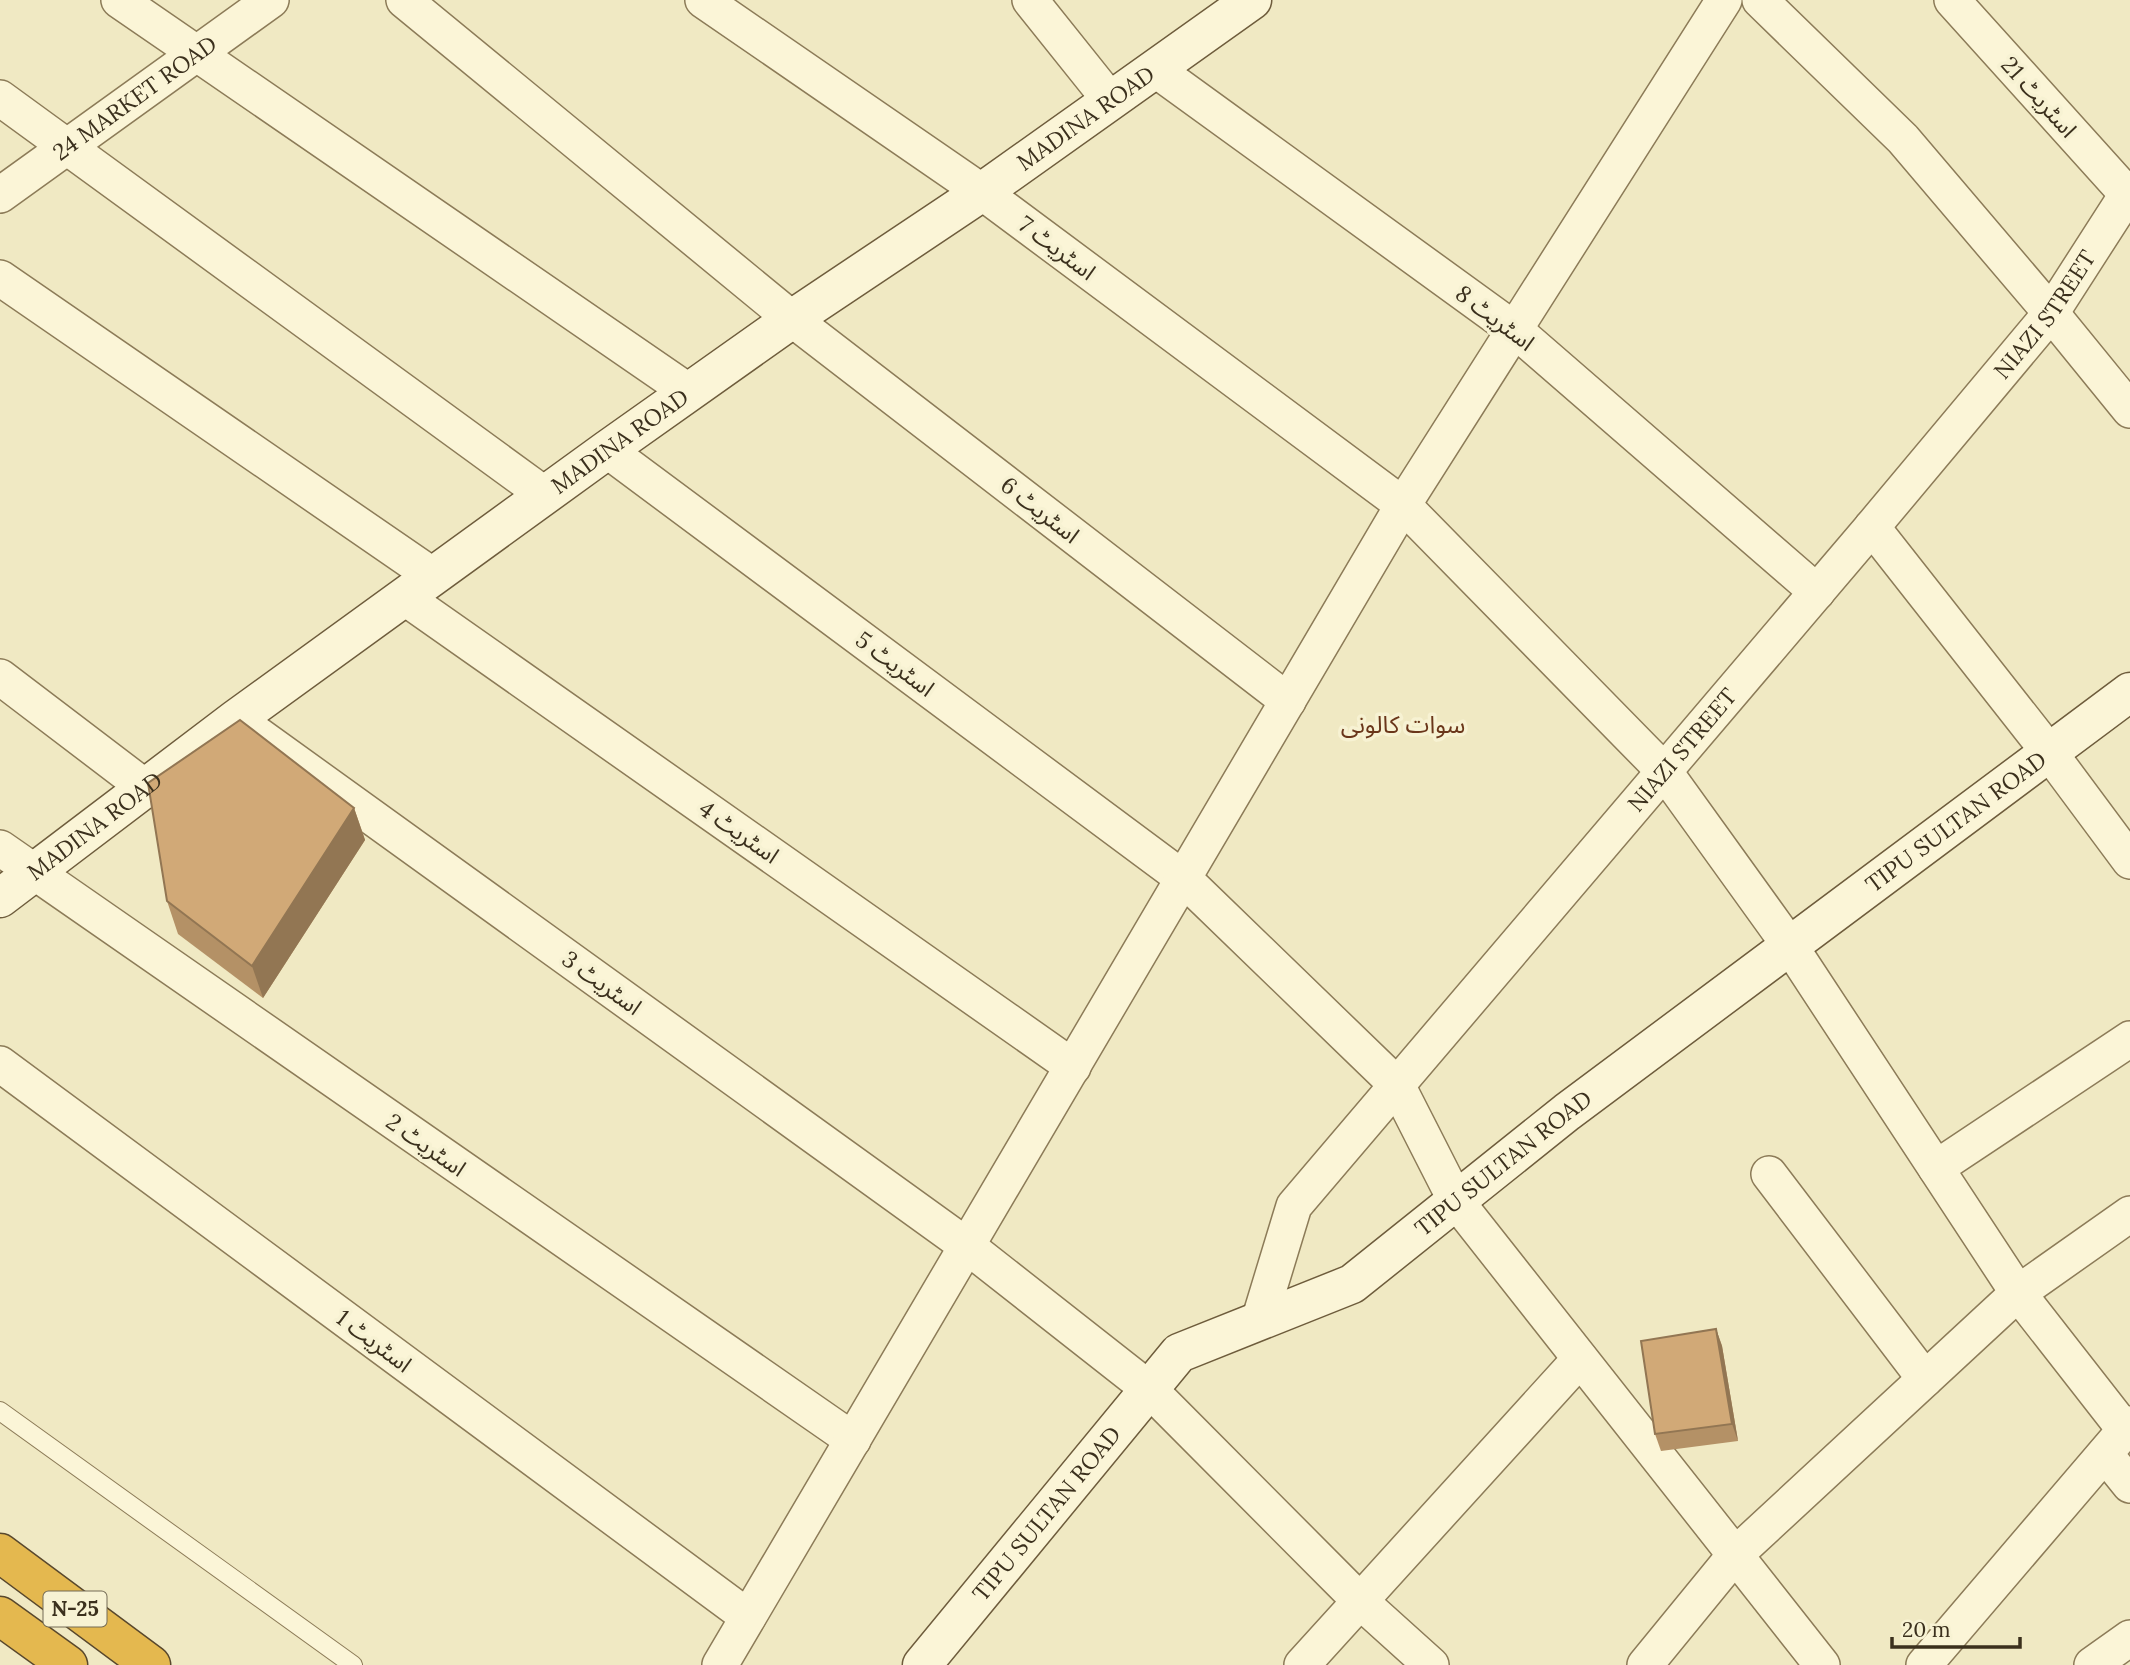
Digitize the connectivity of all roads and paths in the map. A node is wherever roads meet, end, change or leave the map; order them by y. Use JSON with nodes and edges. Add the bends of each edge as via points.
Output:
{"nodes":[{"id":1,"x":120,"y":0,"type":"edge"},
{"id":2,"x":271,"y":0,"type":"edge"},
{"id":3,"x":404,"y":0,"type":"edge"},
{"id":4,"x":703,"y":0,"type":"edge"},
{"id":5,"x":1030,"y":0,"type":"edge"},
{"id":6,"x":1252,"y":0,"type":"edge"},
{"id":7,"x":1724,"y":0,"type":"edge"},
{"id":8,"x":1760,"y":0,"type":"edge"},
{"id":9,"x":1952,"y":0,"type":"edge"},
{"id":10,"x":197,"y":53,"type":"junction"},
{"id":11,"x":1155,"y":69,"type":"junction"},
{"id":12,"x":0,"y":98,"type":"edge"},
{"id":13,"x":1110,"y":100,"type":"junction"},
{"id":14,"x":67,"y":147,"type":"junction"},
{"id":15,"x":982,"y":192,"type":"junction"},
{"id":16,"x":2128,"y":192,"type":"edge"},
{"id":17,"x":0,"y":195,"type":"edge"},
{"id":18,"x":0,"y":278,"type":"edge"},
{"id":19,"x":2051,"y":313,"type":"junction"},
{"id":20,"x":792,"y":319,"type":"junction"},
{"id":21,"x":1515,"y":330,"type":"junction"},
{"id":22,"x":689,"y":392,"type":"junction"},
{"id":23,"x":2130,"y":410,"type":"edge"},
{"id":24,"x":607,"y":450,"type":"junction"},
{"id":25,"x":545,"y":495,"type":"junction"},
{"id":26,"x":1403,"y":505,"type":"junction"},
{"id":27,"x":1872,"y":527,"type":"junction"},
{"id":28,"x":419,"y":587,"type":"junction"},
{"id":29,"x":1817,"y":592,"type":"junction"},
{"id":30,"x":0,"y":677,"type":"edge"},
{"id":31,"x":2130,"y":692,"type":"edge"},
{"id":32,"x":1288,"y":701,"type":"junction"},
{"id":33,"x":236,"y":719,"type":"junction"},
{"id":34,"x":2049,"y":752,"type":"junction"},
{"id":35,"x":1664,"y":771,"type":"junction"},
{"id":36,"x":146,"y":788,"type":"junction"},
{"id":37,"x":0,"y":848,"type":"edge"},
{"id":38,"x":2130,"y":861,"type":"edge"},
{"id":39,"x":33,"y":873,"type":"junction"},
{"id":40,"x":1184,"y":878,"type":"junction"},
{"id":41,"x":0,"y":898,"type":"edge"},
{"id":42,"x":1790,"y":946,"type":"junction"},
{"id":43,"x":2130,"y":1039,"type":"edge"},
{"id":44,"x":0,"y":1064,"type":"edge"},
{"id":45,"x":1073,"y":1067,"type":"junction"},
{"id":46,"x":1397,"y":1085,"type":"junction"},
{"id":47,"x":1936,"y":1168,"type":"junction"},
{"id":48,"x":1769,"y":1174,"type":"dead end"},
{"id":49,"x":1456,"y":1201,"type":"junction"},
{"id":50,"x":2130,"y":1214,"type":"edge"},
{"id":51,"x":967,"y":1247,"type":"junction"},
{"id":52,"x":2018,"y":1293,"type":"junction"},
{"id":53,"x":1259,"y":1321,"type":"junction"},
{"id":54,"x":1580,"y":1359,"type":"junction"},
{"id":55,"x":1925,"y":1379,"type":"junction"},
{"id":56,"x":1149,"y":1389,"type":"junction"},
{"id":57,"x":0,"y":1411,"type":"edge"},
{"id":58,"x":2120,"y":1436,"type":"edge"},
{"id":59,"x":853,"y":1440,"type":"junction"},
{"id":60,"x":2130,"y":1485,"type":"edge"},
{"id":61,"x":0,"y":1553,"type":"edge"},
{"id":62,"x":1735,"y":1555,"type":"junction"},
{"id":63,"x":1360,"y":1601,"type":"junction"},
{"id":64,"x":0,"y":1616,"type":"edge"},
{"id":65,"x":748,"y":1618,"type":"junction"},
{"id":66,"x":2130,"y":1638,"type":"edge"},
{"id":67,"x":68,"y":1665,"type":"edge"},
{"id":68,"x":151,"y":1665,"type":"edge"},
{"id":69,"x":353,"y":1665,"type":"edge"},
{"id":70,"x":720,"y":1665,"type":"edge"},
{"id":71,"x":922,"y":1665,"type":"edge"},
{"id":72,"x":1302,"y":1665,"type":"edge"},
{"id":73,"x":1431,"y":1665,"type":"edge"},
{"id":74,"x":1646,"y":1665,"type":"edge"},
{"id":75,"x":1822,"y":1665,"type":"edge"},
{"id":76,"x":1924,"y":1665,"type":"edge"},
{"id":77,"x":2092,"y":1665,"type":"edge"}],
"edges":[{"from":1,"to":10,"type":"street"},
{"from":2,"to":10,"type":"street","name":"24 MARKET ROAD"},
{"from":3,"to":20,"type":"street","name":"اسٹریٹ 6"},
{"from":4,"to":15,"type":"street","name":"اسٹریٹ 7"},
{"from":5,"to":13,"type":"street"},
{"from":6,"to":11,"type":"street","name":"MADINA ROAD"},
{"from":7,"to":21,"type":"street"},
{"from":8,"to":19,"type":"street","via":[[1903,139]]},
{"from":9,"to":16,"type":"street","name":"اسٹریٹ 21"},
{"from":10,"to":14,"type":"street","name":"24 MARKET ROAD"},
{"from":10,"to":22,"type":"street"},
{"from":11,"to":13,"type":"street","name":"MADINA ROAD"},
{"from":11,"to":21,"type":"street","name":"اسٹریٹ 8"},
{"from":12,"to":14,"type":"street"},
{"from":13,"to":15,"type":"street","name":"MADINA ROAD"},
{"from":14,"to":17,"type":"street","name":"24 MARKET ROAD"},
{"from":14,"to":25,"type":"street"},
{"from":15,"to":20,"type":"street","name":"MADINA ROAD"},
{"from":15,"to":26,"type":"street","name":"اسٹریٹ 7"},
{"from":16,"to":19,"type":"street","name":"NIAZI STREET"},
{"from":18,"to":28,"type":"street","name":"اسٹریٹ 4"},
{"from":19,"to":23,"type":"street"},
{"from":19,"to":27,"type":"street","name":"NIAZI STREET"},
{"from":20,"to":22,"type":"street","name":"MADINA ROAD"},
{"from":20,"to":32,"type":"street","name":"اسٹریٹ 6"},
{"from":21,"to":26,"type":"street"},
{"from":21,"to":29,"type":"street","name":"اسٹریٹ 8"},
{"from":22,"to":24,"type":"street","name":"MADINA ROAD"},
{"from":24,"to":25,"type":"street","name":"MADINA ROAD"},
{"from":24,"to":40,"type":"street","name":"اسٹریٹ 5"},
{"from":25,"to":28,"type":"street","name":"MADINA ROAD"},
{"from":26,"to":32,"type":"street"},
{"from":26,"to":35,"type":"street","name":"اسٹریٹ 7"},
{"from":27,"to":29,"type":"street","name":"NIAZI STREET"},
{"from":27,"to":34,"type":"street"},
{"from":28,"to":33,"type":"street","name":"MADINA ROAD"},
{"from":28,"to":45,"type":"street","name":"اسٹریٹ 4"},
{"from":29,"to":35,"type":"street","name":"NIAZI STREET"},
{"from":30,"to":36,"type":"street"},
{"from":31,"to":34,"type":"street","name":"TIPU SULTAN ROAD"},
{"from":32,"to":40,"type":"street"},
{"from":33,"to":36,"type":"street","name":"MADINA ROAD"},
{"from":33,"to":51,"type":"street","name":"اسٹریٹ 3"},
{"from":34,"to":38,"type":"street"},
{"from":34,"to":42,"type":"street","name":"TIPU SULTAN ROAD"},
{"from":35,"to":42,"type":"street","name":"اسٹریٹ 7"},
{"from":35,"to":46,"type":"street","name":"NIAZI STREET"},
{"from":36,"to":39,"type":"street","name":"MADINA ROAD"},
{"from":37,"to":39,"type":"street","name":"اسٹریٹ 2"},
{"from":39,"to":41,"type":"street","name":"MADINA ROAD"},
{"from":39,"to":59,"type":"street","name":"اسٹریٹ 2"},
{"from":40,"to":45,"type":"street"},
{"from":40,"to":46,"type":"street","name":"اسٹریٹ 5"},
{"from":42,"to":47,"type":"street","name":"اسٹریٹ 7"},
{"from":42,"to":49,"type":"street","name":"TIPU SULTAN ROAD"},
{"from":43,"to":47,"type":"street"},
{"from":44,"to":65,"type":"street","name":"اسٹریٹ 1"},
{"from":45,"to":51,"type":"street"},
{"from":46,"to":49,"type":"street","name":"اسٹریٹ 5"},
{"from":46,"to":53,"type":"street","name":"NIAZI STREET","via":[[1294,1206]]},
{"from":47,"to":52,"type":"street","name":"اسٹریٹ 7"},
{"from":48,"to":55,"type":"street"},
{"from":49,"to":53,"type":"street","name":"TIPU SULTAN ROAD","via":[[1352,1284]]},
{"from":49,"to":54,"type":"street","name":"اسٹریٹ 5"},
{"from":50,"to":52,"type":"street"},
{"from":51,"to":56,"type":"street","name":"اسٹریٹ 3"},
{"from":51,"to":59,"type":"street"},
{"from":52,"to":55,"type":"street"},
{"from":52,"to":58,"type":"street","name":"اسٹریٹ 7"},
{"from":53,"to":56,"type":"street","name":"TIPU SULTAN ROAD","via":[[1179,1353]]},
{"from":54,"to":62,"type":"street","name":"اسٹریٹ 5"},
{"from":54,"to":63,"type":"street"},
{"from":55,"to":62,"type":"street"},
{"from":56,"to":63,"type":"street","name":"اسٹریٹ 3"},
{"from":56,"to":71,"type":"street","name":"TIPU SULTAN ROAD"},
{"from":57,"to":69,"type":"lane"},
{"from":58,"to":60,"type":"street","name":"اسٹریٹ 7"},
{"from":58,"to":76,"type":"street"},
{"from":59,"to":65,"type":"street"},
{"from":61,"to":68,"type":"highway","number":"N-25"},
{"from":62,"to":74,"type":"street"},
{"from":62,"to":75,"type":"street","name":"اسٹریٹ 5"},
{"from":63,"to":72,"type":"street"},
{"from":63,"to":73,"type":"street","name":"اسٹریٹ 3"},
{"from":64,"to":67,"type":"highway","number":"N-25"},
{"from":65,"to":70,"type":"street"},
{"from":66,"to":77,"type":"street"}]}
